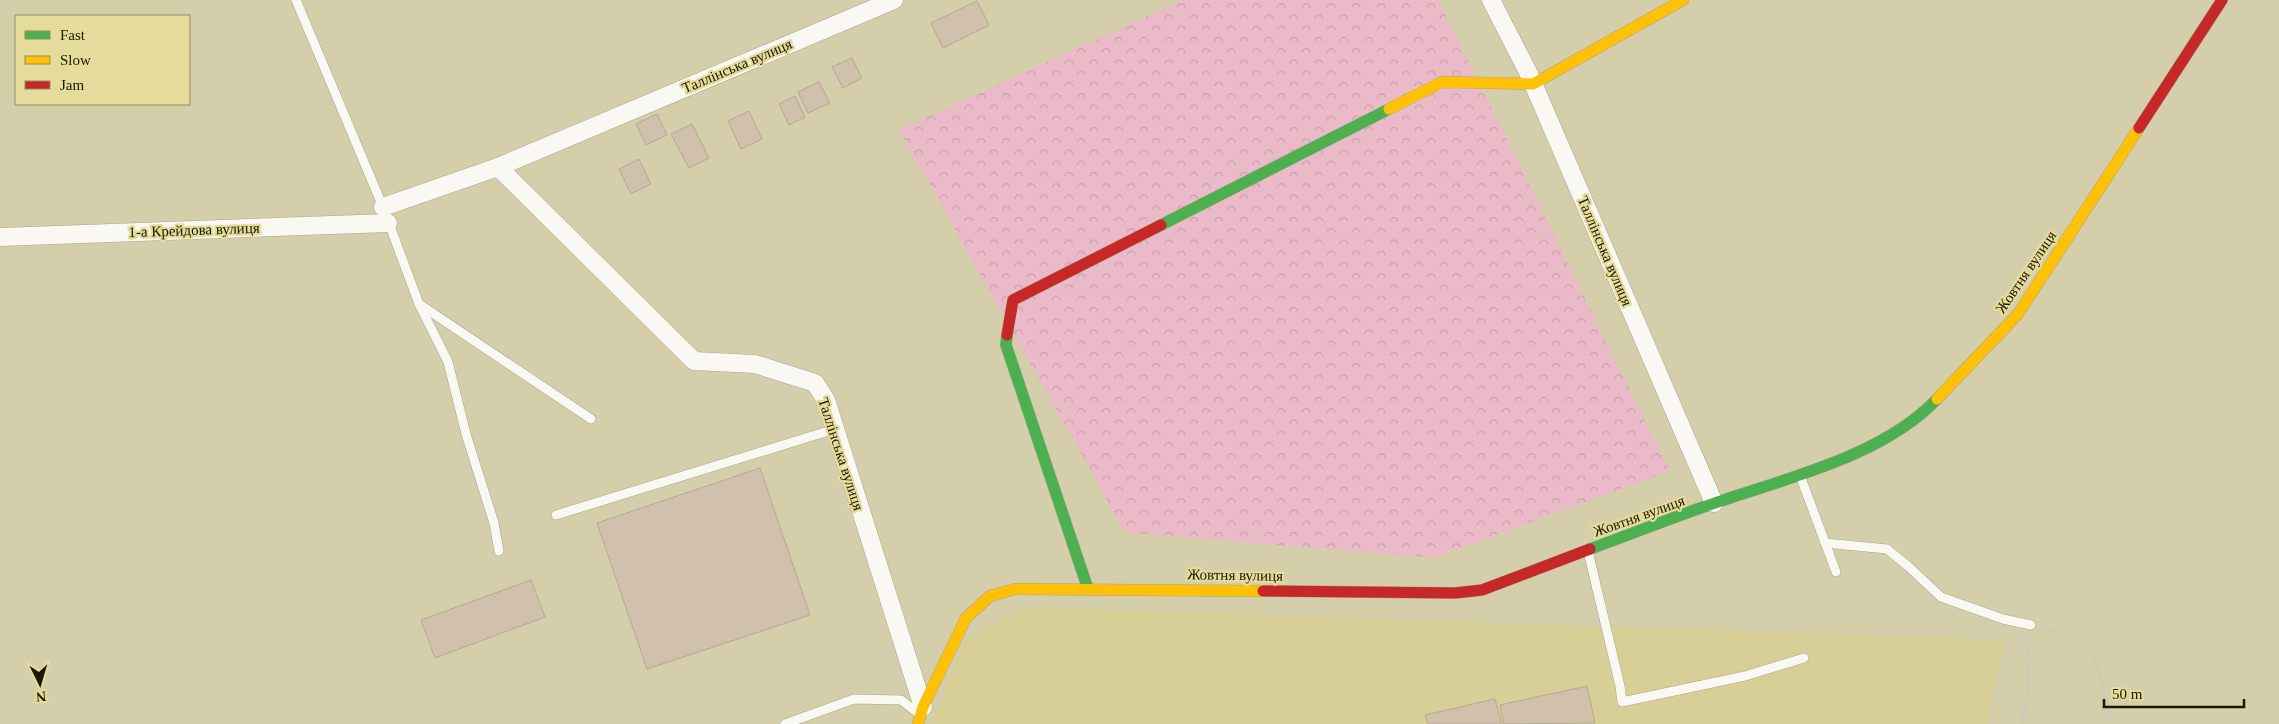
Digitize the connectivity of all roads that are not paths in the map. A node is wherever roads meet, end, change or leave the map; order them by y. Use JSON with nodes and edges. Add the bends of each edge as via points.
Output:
{"nodes":[{"id":1,"x":296,"y":0,"type":"edge"},
{"id":2,"x":894,"y":0,"type":"edge"},
{"id":3,"x":1491,"y":0,"type":"edge"},
{"id":4,"x":1683,"y":0,"type":"edge"},
{"id":5,"x":2222,"y":0,"type":"edge"},
{"id":6,"x":1533,"y":84,"type":"junction"},
{"id":7,"x":498,"y":167,"type":"junction"},
{"id":8,"x":385,"y":215,"type":"junction"},
{"id":9,"x":0,"y":237,"type":"edge"},
{"id":10,"x":419,"y":304,"type":"junction"},
{"id":11,"x":591,"y":419,"type":"dead end"},
{"id":12,"x":835,"y":429,"type":"junction"},
{"id":13,"x":1800,"y":476,"type":"junction"},
{"id":14,"x":1714,"y":503,"type":"junction"},
{"id":15,"x":556,"y":515,"type":"dead end"},
{"id":16,"x":1825,"y":543,"type":"junction"},
{"id":17,"x":499,"y":551,"type":"dead end"},
{"id":18,"x":1588,"y":551,"type":"junction"},
{"id":19,"x":1836,"y":572,"type":"dead end"},
{"id":20,"x":1088,"y":589,"type":"junction"},
{"id":21,"x":2031,"y":625,"type":"road end"},
{"id":22,"x":1804,"y":658,"type":"dead end"},
{"id":23,"x":921,"y":715,"type":"edge"},
{"id":24,"x":785,"y":724,"type":"edge"}],
"edges":[{"from":1,"to":8,"type":"lane"},
{"from":2,"to":7,"type":"street","name":"Таллінська вулиця"},
{"from":3,"to":6,"type":"street","name":"Таллінська вулиця"},
{"from":4,"to":6,"type":"street"},
{"from":5,"to":13,"type":"street","name":"Жовтня вулиця","via":[[2018,314],[1927,410],[1876,444]]},
{"from":6,"to":14,"type":"street","name":"Таллінська вулиця"},
{"from":6,"to":20,"type":"street","via":[[1442,82],[1013,300],[1006,345]]},
{"from":7,"to":8,"type":"street","name":"Таллінська вулиця"},
{"from":7,"to":12,"type":"street","name":"Таллінська вулиця","via":[[694,361],[755,364],[814,383],[826,400]]},
{"from":8,"to":9,"type":"street","name":"1-а Крейдова вулиця"},
{"from":8,"to":10,"type":"lane"},
{"from":10,"to":11,"type":"lane"},
{"from":10,"to":17,"type":"lane","via":[[448,362]]},
{"from":12,"to":15,"type":"lane"},
{"from":12,"to":23,"type":"street","name":"Таллінська вулиця"},
{"from":13,"to":14,"type":"street","name":"Жовтня вулиця"},
{"from":13,"to":16,"type":"lane"},
{"from":14,"to":18,"type":"street","name":"Жовтня вулиця"},
{"from":16,"to":19,"type":"lane"},
{"from":16,"to":21,"type":"lane","via":[[1887,548],[1941,598]]},
{"from":18,"to":20,"type":"street","name":"Жовтня вулиця","via":[[1482,590]]},
{"from":18,"to":22,"type":"lane","via":[[1622,702],[1745,676]]},
{"from":20,"to":23,"type":"street","name":"Жовтня вулиця","via":[[1015,588],[990,596],[966,618]]},
{"from":23,"to":24,"type":"lane","via":[[900,700],[854,699]]}]}
